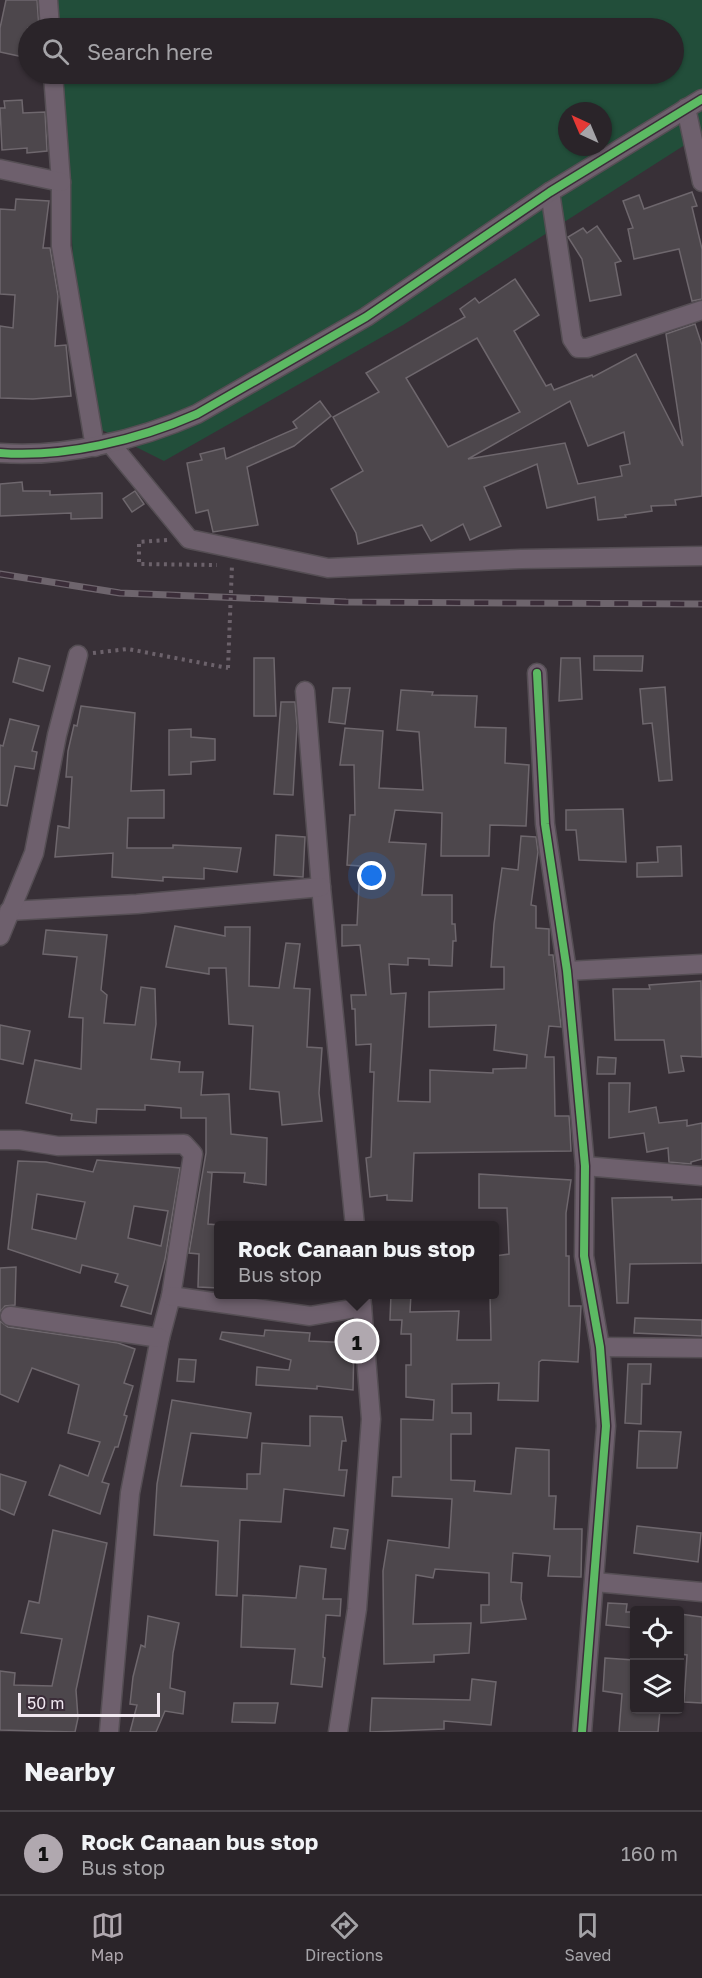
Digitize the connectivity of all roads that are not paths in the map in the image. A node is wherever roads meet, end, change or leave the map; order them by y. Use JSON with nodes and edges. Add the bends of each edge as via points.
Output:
{"nodes":[{"id":1,"x":48,"y":0,"type":"edge"},
{"id":2,"x":49,"y":18,"type":"edge"},
{"id":3,"x":54,"y":84,"type":"edge"},
{"id":4,"x":702,"y":99,"type":"edge"},
{"id":5,"x":686,"y":108,"type":"junction"},
{"id":6,"x":0,"y":169,"type":"edge"},
{"id":7,"x":61,"y":182,"type":"junction"},
{"id":8,"x":702,"y":182,"type":"edge"},
{"id":9,"x":550,"y":192,"type":"junction"},
{"id":10,"x":702,"y":310,"type":"edge"},
{"id":11,"x":102,"y":445,"type":"junction"},
{"id":12,"x":0,"y":453,"type":"edge"},
{"id":13,"x":702,"y":556,"type":"edge"},
{"id":14,"x":78,"y":655,"type":"road end"},
{"id":15,"x":537,"y":673,"type":"dead end"},
{"id":16,"x":305,"y":691,"type":"dead end"},
{"id":17,"x":321,"y":887,"type":"junction"},
{"id":18,"x":9,"y":911,"type":"junction"},
{"id":19,"x":0,"y":936,"type":"edge"},
{"id":20,"x":702,"y":964,"type":"edge"},
{"id":21,"x":567,"y":971,"type":"junction"},
{"id":22,"x":0,"y":1140,"type":"edge"},
{"id":23,"x":585,"y":1166,"type":"junction"},
{"id":24,"x":702,"y":1176,"type":"edge"},
{"id":25,"x":355,"y":1221,"type":"edge"},
{"id":26,"x":171,"y":1296,"type":"junction"},
{"id":27,"x":362,"y":1301,"type":"edge"},
{"id":28,"x":10,"y":1316,"type":"dead end"},
{"id":29,"x":160,"y":1338,"type":"junction"},
{"id":30,"x":600,"y":1347,"type":"junction"},
{"id":31,"x":702,"y":1348,"type":"edge"},
{"id":32,"x":595,"y":1582,"type":"junction"},
{"id":33,"x":702,"y":1592,"type":"edge"},
{"id":34,"x":109,"y":1732,"type":"edge"},
{"id":35,"x":338,"y":1732,"type":"edge"},
{"id":36,"x":582,"y":1732,"type":"edge"}],
"edges":[{"from":1,"to":2,"type":"street"},
{"from":3,"to":7,"type":"street"},
{"from":4,"to":5,"type":"street"},
{"from":5,"to":8,"type":"street"},
{"from":5,"to":9,"type":"street"},
{"from":6,"to":7,"type":"street"},
{"from":7,"to":11,"type":"street","via":[[61,246]]},
{"from":9,"to":10,"type":"street","via":[[572,339],[578,348]]},
{"from":9,"to":11,"type":"street","via":[[366,317],[197,414],[168,427]]},
{"from":11,"to":12,"type":"street"},
{"from":11,"to":13,"type":"street","via":[[189,539],[328,568]]},
{"from":14,"to":18,"type":"street","via":[[57,735],[34,853]]},
{"from":15,"to":21,"type":"street","via":[[545,824]]},
{"from":16,"to":17,"type":"street"},
{"from":17,"to":18,"type":"street"},
{"from":17,"to":25,"type":"street"},
{"from":18,"to":19,"type":"street"},
{"from":20,"to":21,"type":"street"},
{"from":21,"to":23,"type":"street"},
{"from":22,"to":26,"type":"street","via":[[58,1146],[184,1144],[193,1154]]},
{"from":23,"to":24,"type":"street"},
{"from":23,"to":30,"type":"street","via":[[584,1256]]},
{"from":26,"to":27,"type":"street","via":[[310,1316]]},
{"from":26,"to":29,"type":"street"},
{"from":27,"to":35,"type":"street","via":[[371,1419],[357,1609]]},
{"from":28,"to":29,"type":"street"},
{"from":29,"to":34,"type":"street","via":[[130,1493]]},
{"from":30,"to":31,"type":"street"},
{"from":30,"to":32,"type":"street","via":[[606,1426]]},
{"from":32,"to":33,"type":"street"},
{"from":32,"to":36,"type":"street"}]}
